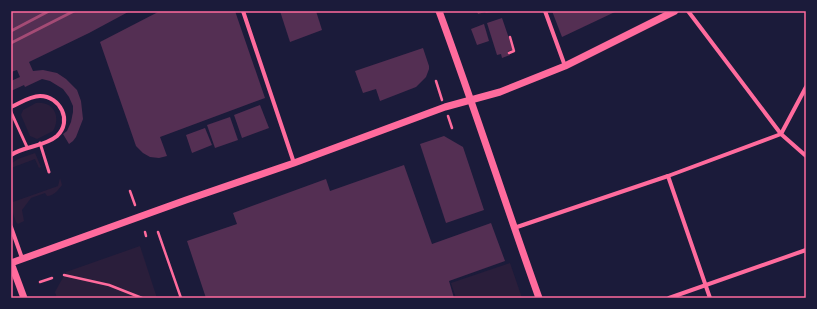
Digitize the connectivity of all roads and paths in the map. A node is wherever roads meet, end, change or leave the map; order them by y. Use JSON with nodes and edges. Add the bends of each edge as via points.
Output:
{"nodes":[{"id":1,"x":242,"y":11,"type":"edge"},
{"id":2,"x":439,"y":11,"type":"edge"},
{"id":3,"x":545,"y":11,"type":"edge"},
{"id":4,"x":675,"y":11,"type":"edge"},
{"id":5,"x":688,"y":11,"type":"edge"},
{"id":6,"x":510,"y":37,"type":"dead end"},
{"id":7,"x":509,"y":53,"type":"dead end"},
{"id":8,"x":565,"y":66,"type":"junction"},
{"id":9,"x":806,"y":87,"type":"edge"},
{"id":10,"x":471,"y":99,"type":"junction"},
{"id":11,"x":11,"y":107,"type":"edge"},
{"id":12,"x":11,"y":112,"type":"edge"},
{"id":13,"x":781,"y":134,"type":"junction"},
{"id":14,"x":40,"y":143,"type":"junction"},
{"id":15,"x":27,"y":148,"type":"junction"},
{"id":16,"x":11,"y":155,"type":"edge"},
{"id":17,"x":806,"y":156,"type":"edge"},
{"id":18,"x":294,"y":163,"type":"junction"},
{"id":19,"x":49,"y":172,"type":"dead end"},
{"id":20,"x":668,"y":176,"type":"junction"},
{"id":21,"x":130,"y":191,"type":"dead end"},
{"id":22,"x":135,"y":204,"type":"dead end"},
{"id":23,"x":11,"y":227,"type":"edge"},
{"id":24,"x":514,"y":228,"type":"junction"},
{"id":25,"x":145,"y":232,"type":"dead end"},
{"id":26,"x":158,"y":232,"type":"dead end"},
{"id":27,"x":146,"y":236,"type":"dead end"},
{"id":28,"x":806,"y":250,"type":"edge"},
{"id":29,"x":22,"y":258,"type":"junction"},
{"id":30,"x":64,"y":275,"type":"dead end"},
{"id":31,"x":52,"y":278,"type":"dead end"},
{"id":32,"x":40,"y":282,"type":"dead end"},
{"id":33,"x":705,"y":286,"type":"junction"},
{"id":34,"x":24,"y":298,"type":"edge"},
{"id":35,"x":142,"y":298,"type":"edge"},
{"id":36,"x":181,"y":298,"type":"edge"},
{"id":37,"x":539,"y":298,"type":"edge"},
{"id":38,"x":669,"y":298,"type":"edge"},
{"id":39,"x":710,"y":298,"type":"edge"}],
"edges":[{"from":1,"to":18,"type":"street"},
{"from":2,"to":10,"type":"street"},
{"from":3,"to":8,"type":"street"},
{"from":4,"to":8,"type":"street"},
{"from":5,"to":13,"type":"street"},
{"from":6,"to":7,"type":"path","via":[[514,51]]},
{"from":8,"to":10,"type":"street","via":[[500,92]]},
{"from":9,"to":13,"type":"street"},
{"from":10,"to":18,"type":"street","via":[[401,122]]},
{"from":10,"to":24,"type":"street"},
{"from":11,"to":14,"type":"street","via":[[39,96],[52,98],[58,103],[64,124],[57,135]]},
{"from":12,"to":15,"type":"lane"},
{"from":13,"to":17,"type":"street"},
{"from":13,"to":20,"type":"street"},
{"from":14,"to":15,"type":"street"},
{"from":14,"to":19,"type":"lane"},
{"from":15,"to":16,"type":"street"},
{"from":18,"to":29,"type":"street"},
{"from":20,"to":24,"type":"street"},
{"from":20,"to":33,"type":"street"},
{"from":21,"to":22,"type":"path"},
{"from":23,"to":29,"type":"street"},
{"from":24,"to":37,"type":"street"},
{"from":25,"to":27,"type":"path"},
{"from":26,"to":36,"type":"path"},
{"from":28,"to":33,"type":"street"},
{"from":29,"to":34,"type":"street","via":[[11,263]]},
{"from":30,"to":35,"type":"path","via":[[109,285]]},
{"from":31,"to":32,"type":"path"},
{"from":33,"to":38,"type":"street"},
{"from":33,"to":39,"type":"street"}]}
